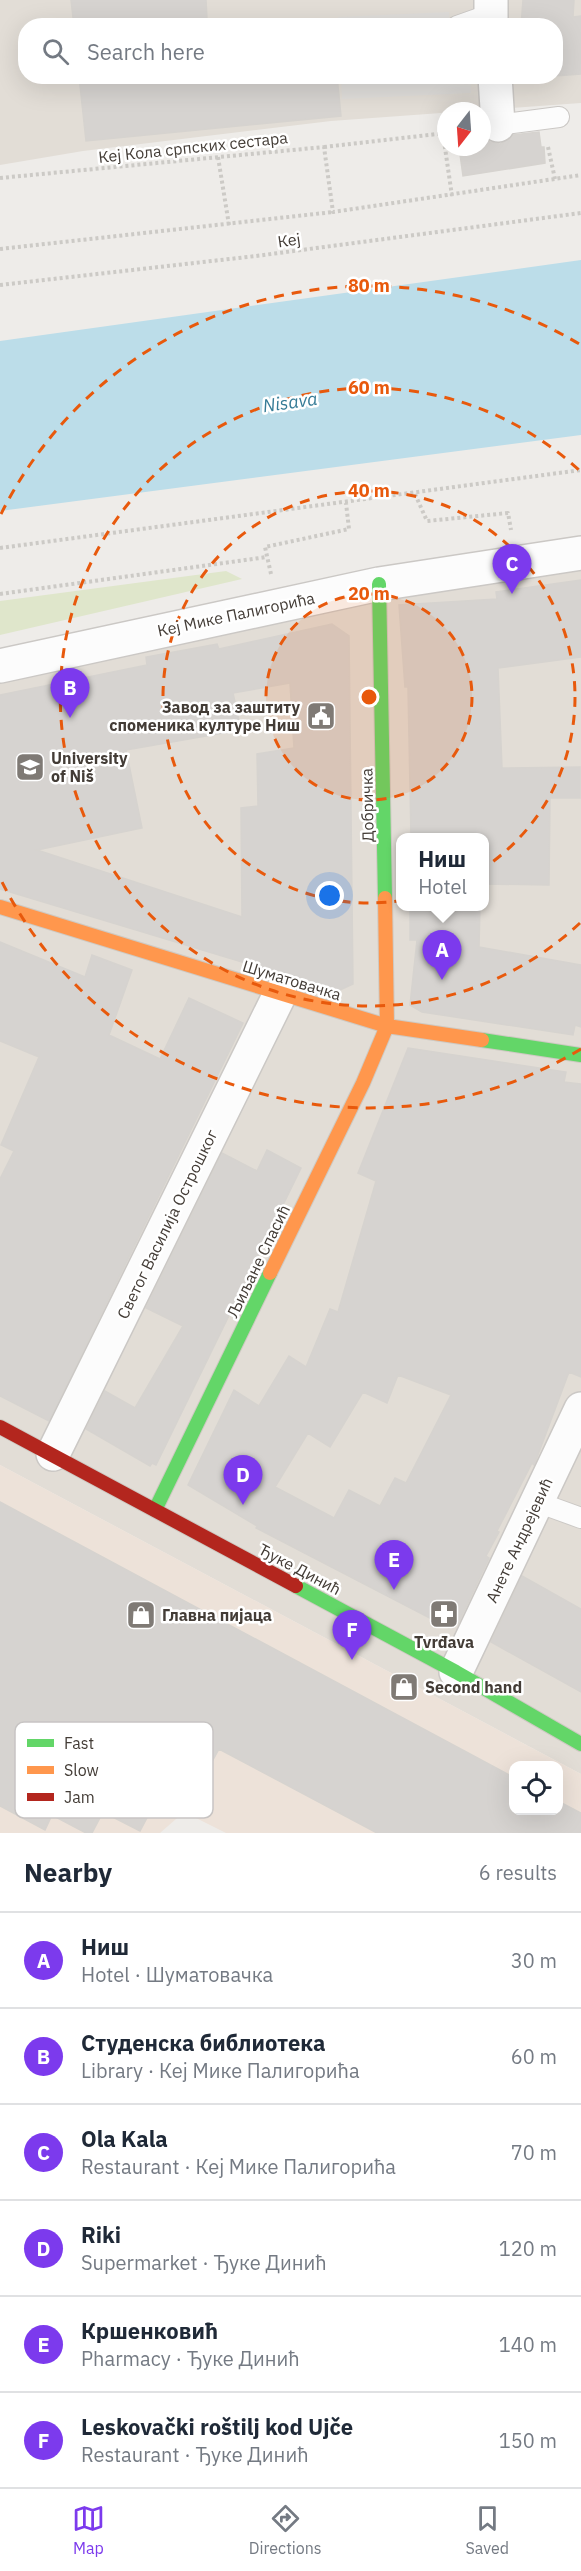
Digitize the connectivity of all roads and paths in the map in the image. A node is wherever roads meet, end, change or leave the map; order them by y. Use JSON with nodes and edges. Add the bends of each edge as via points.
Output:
{"nodes":[{"id":1,"x":495,"y":84,"type":"edge"},
{"id":2,"x":551,"y":118,"type":"joint"},
{"id":3,"x":498,"y":125,"type":"joint"},
{"id":4,"x":437,"y":134,"type":"edge"},
{"id":5,"x":324,"y":147,"type":"junction"},
{"id":6,"x":447,"y":156,"type":"edge"},
{"id":7,"x":218,"y":158,"type":"junction"},
{"id":8,"x":581,"y":176,"type":"edge"},
{"id":9,"x":0,"y":178,"type":"edge"},
{"id":10,"x":555,"y":179,"type":"junction"},
{"id":11,"x":452,"y":196,"type":"junction"},
{"id":12,"x":333,"y":212,"type":"junction"},
{"id":13,"x":581,"y":213,"type":"edge"},
{"id":14,"x":229,"y":225,"type":"junction"},
{"id":15,"x":0,"y":249,"type":"edge"},
{"id":16,"x":0,"y":285,"type":"edge"},
{"id":17,"x":581,"y":470,"type":"edge"},
{"id":18,"x":415,"y":494,"type":"junction"},
{"id":19,"x":346,"y":503,"type":"junction"},
{"id":20,"x":513,"y":538,"type":"dead end"},
{"id":21,"x":0,"y":548,"type":"edge"},
{"id":22,"x":581,"y":553,"type":"edge"},
{"id":23,"x":267,"y":557,"type":"junction"},
{"id":24,"x":272,"y":579,"type":"dead end"},
{"id":25,"x":379,"y":584,"type":"junction"},
{"id":26,"x":0,"y":594,"type":"edge"},
{"id":27,"x":0,"y":666,"type":"edge"},
{"id":28,"x":0,"y":907,"type":"edge"},
{"id":29,"x":280,"y":994,"type":"junction"},
{"id":30,"x":387,"y":1026,"type":"junction"},
{"id":31,"x":581,"y":1055,"type":"edge"},
{"id":32,"x":581,"y":1409,"type":"edge"},
{"id":33,"x":0,"y":1427,"type":"edge"},
{"id":34,"x":53,"y":1454,"type":"junction"},
{"id":35,"x":537,"y":1502,"type":"junction"},
{"id":36,"x":155,"y":1510,"type":"junction"},
{"id":37,"x":581,"y":1518,"type":"edge"},
{"id":38,"x":456,"y":1672,"type":"junction"},
{"id":39,"x":581,"y":1744,"type":"edge"}],
"edges":[{"from":1,"to":3,"type":"street"},
{"from":2,"to":3,"type":"lane"},
{"from":2,"to":10,"type":"path"},
{"from":4,"to":5,"type":"path","name":"Кеј Кола српских сестара"},
{"from":5,"to":7,"type":"path","name":"Кеј Кола српских сестара"},
{"from":5,"to":12,"type":"path"},
{"from":6,"to":11,"type":"path"},
{"from":7,"to":9,"type":"path","name":"Кеј Кола српских сестара"},
{"from":7,"to":14,"type":"path"},
{"from":8,"to":10,"type":"path"},
{"from":10,"to":11,"type":"path"},
{"from":11,"to":12,"type":"path"},
{"from":12,"to":14,"type":"path"},
{"from":13,"to":16,"type":"path","name":"Кеј"},
{"from":14,"to":15,"type":"path"},
{"from":17,"to":18,"type":"path"},
{"from":18,"to":19,"type":"path"},
{"from":18,"to":20,"type":"path","via":[[426,520],[508,513]]},
{"from":19,"to":21,"type":"path"},
{"from":19,"to":23,"type":"path","via":[[349,529],[264,547]]},
{"from":22,"to":25,"type":"street","name":"Кеј Мике Палигорића"},
{"from":23,"to":24,"type":"path"},
{"from":23,"to":26,"type":"path"},
{"from":25,"to":27,"type":"street","name":"Кеј Мике Палигорића"},
{"from":25,"to":30,"type":"street","name":"Добричка"},
{"from":28,"to":29,"type":"street","name":"Шуматовачка"},
{"from":29,"to":30,"type":"street","name":"Шуматовачка"},
{"from":29,"to":34,"type":"street","name":"Светог Василија Острошког"},
{"from":30,"to":31,"type":"street","name":"Шуматовачка"},
{"from":30,"to":36,"type":"street","name":"Љиљане Спасић","via":[[355,1100]]},
{"from":32,"to":35,"type":"street","name":"Анете Андрејевић"},
{"from":33,"to":34,"type":"street","name":"Ђуке Динић"},
{"from":34,"to":36,"type":"street","name":"Ђуке Динић"},
{"from":35,"to":37,"type":"lane"},
{"from":35,"to":38,"type":"street","name":"Анете Андрејевић"},
{"from":36,"to":38,"type":"street","name":"Ђуке Динић"},
{"from":38,"to":39,"type":"street","name":"Ђуке Динић"}]}
